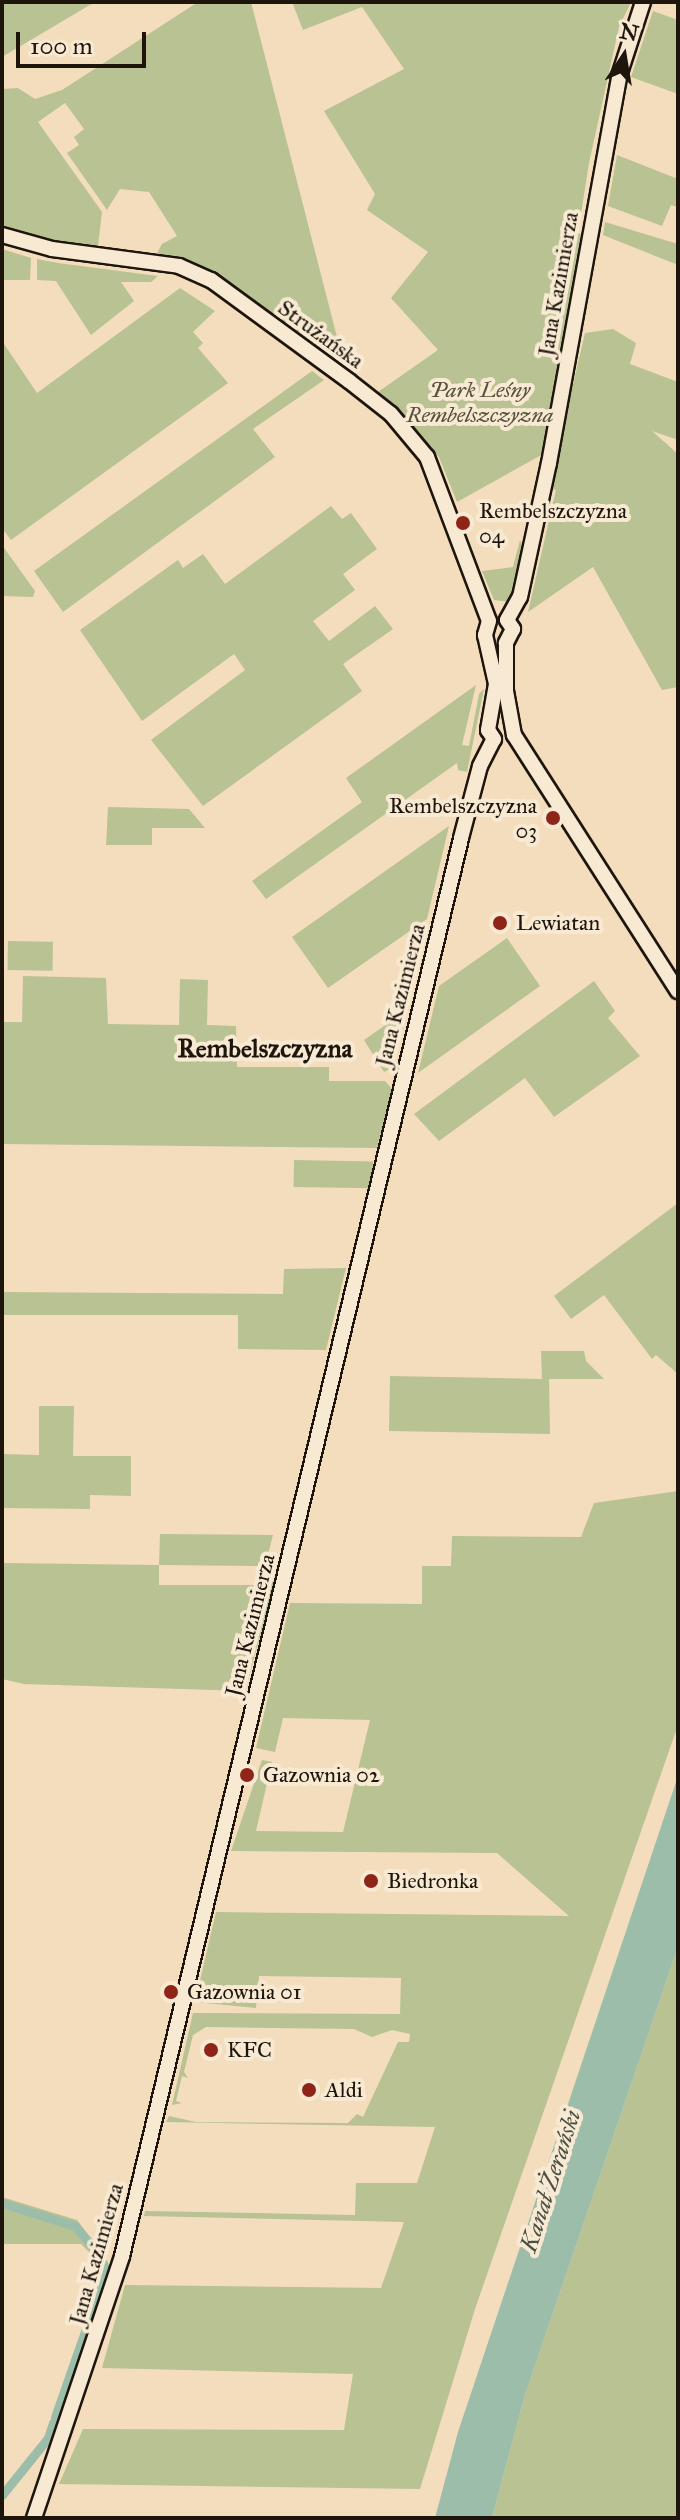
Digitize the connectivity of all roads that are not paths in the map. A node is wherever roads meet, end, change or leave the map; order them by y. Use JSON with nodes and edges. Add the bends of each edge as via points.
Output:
{"nodes":[{"id":1,"x":643,"y":2,"type":"edge"},
{"id":2,"x":2,"y":235,"type":"edge"},
{"id":3,"x":507,"y":620,"type":"junction"},
{"id":4,"x":489,"y":621,"type":"junction"},
{"id":5,"x":491,"y":642,"type":"junction"},
{"id":6,"x":506,"y":643,"type":"junction"},
{"id":7,"x":493,"y":716,"type":"junction"},
{"id":8,"x":512,"y":717,"type":"junction"},
{"id":9,"x":514,"y":735,"type":"junction"},
{"id":10,"x":494,"y":739,"type":"junction"},
{"id":11,"x":678,"y":991,"type":"edge"},
{"id":12,"x":34,"y":2518,"type":"edge"}],
"edges":[{"from":1,"to":3,"type":"main road","name":"Jana Kazimierza","via":[[616,89],[523,586]]},
{"from":2,"to":4,"type":"main road","name":"Strużańska","via":[[52,249],[179,266],[211,280],[342,375],[391,414],[427,457]]},
{"from":3,"to":4,"type":"main road"},
{"from":3,"to":6,"type":"main road","via":[[513,629]]},
{"from":4,"to":5,"type":"main road","via":[[485,635]]},
{"from":5,"to":6,"type":"main road"},
{"from":5,"to":7,"type":"main road","via":[[496,676]]},
{"from":6,"to":8,"type":"main road"},
{"from":7,"to":8,"type":"main road"},
{"from":7,"to":10,"type":"main road","via":[[488,730]]},
{"from":8,"to":9,"type":"main road"},
{"from":9,"to":10,"type":"main road"},
{"from":9,"to":11,"type":"main road"},
{"from":10,"to":12,"type":"main road","name":"Jana Kazimierza","via":[[480,766],[461,838],[122,2256]]}]}
